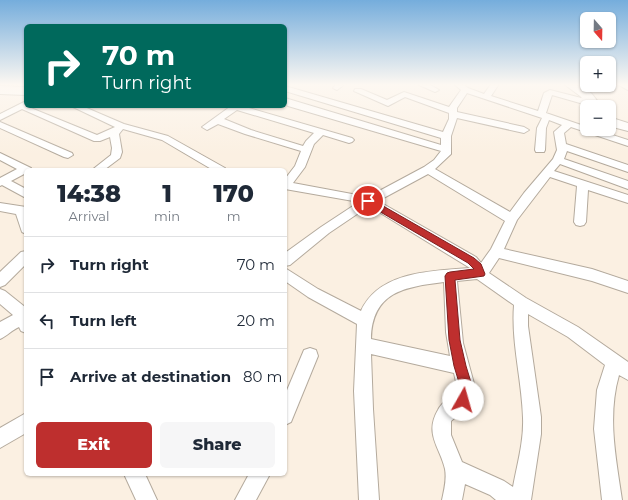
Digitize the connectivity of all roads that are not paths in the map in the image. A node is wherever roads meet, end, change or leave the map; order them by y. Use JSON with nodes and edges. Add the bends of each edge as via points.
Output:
{"nodes":[{"id":1,"x":19,"y":107,"type":"edge"},
{"id":2,"x":302,"y":107,"type":"edge"},
{"id":3,"x":350,"y":107,"type":"edge"},
{"id":4,"x":437,"y":107,"type":"edge"},
{"id":5,"x":454,"y":107,"type":"edge"},
{"id":6,"x":518,"y":107,"type":"edge"},
{"id":7,"x":546,"y":107,"type":"edge"},
{"id":8,"x":30,"y":108,"type":"edge"},
{"id":9,"x":79,"y":108,"type":"edge"},
{"id":10,"x":234,"y":108,"type":"edge"},
{"id":11,"x":243,"y":108,"type":"edge"},
{"id":12,"x":452,"y":113,"type":"junction"},
{"id":13,"x":544,"y":116,"type":"junction"},
{"id":14,"x":0,"y":117,"type":"edge"},
{"id":15,"x":217,"y":120,"type":"junction"},
{"id":16,"x":569,"y":124,"type":"junction"},
{"id":17,"x":616,"y":124,"type":"edge"},
{"id":18,"x":0,"y":125,"type":"edge"},
{"id":19,"x":207,"y":127,"type":"dead end"},
{"id":20,"x":628,"y":127,"type":"edge"},
{"id":21,"x":118,"y":128,"type":"junction"},
{"id":22,"x":524,"y":130,"type":"dead end"},
{"id":23,"x":321,"y":132,"type":"junction"},
{"id":24,"x":446,"y":136,"type":"junction"},
{"id":25,"x":349,"y":140,"type":"dead end"},
{"id":26,"x":628,"y":143,"type":"edge"},
{"id":27,"x":562,"y":146,"type":"junction"},
{"id":28,"x":307,"y":150,"type":"junction"},
{"id":29,"x":447,"y":150,"type":"junction"},
{"id":30,"x":540,"y":150,"type":"dead end"},
{"id":31,"x":68,"y":155,"type":"dead end"},
{"id":32,"x":0,"y":156,"type":"edge"},
{"id":33,"x":558,"y":160,"type":"junction"},
{"id":34,"x":24,"y":168,"type":"edge"},
{"id":35,"x":100,"y":168,"type":"edge"},
{"id":36,"x":218,"y":168,"type":"edge"},
{"id":37,"x":428,"y":169,"type":"junction"},
{"id":38,"x":628,"y":169,"type":"edge"},
{"id":39,"x":24,"y":170,"type":"edge"},
{"id":40,"x":548,"y":173,"type":"junction"},
{"id":41,"x":1,"y":182,"type":"edge"},
{"id":42,"x":287,"y":184,"type":"edge"},
{"id":43,"x":287,"y":185,"type":"edge"},
{"id":44,"x":583,"y":185,"type":"junction"},
{"id":45,"x":628,"y":186,"type":"edge"},
{"id":46,"x":24,"y":193,"type":"edge"},
{"id":47,"x":628,"y":199,"type":"edge"},
{"id":48,"x":368,"y":201,"type":"junction"},
{"id":49,"x":0,"y":208,"type":"edge"},
{"id":50,"x":24,"y":211,"type":"edge"},
{"id":51,"x":512,"y":219,"type":"junction"},
{"id":52,"x":580,"y":222,"type":"dead end"},
{"id":53,"x":496,"y":252,"type":"junction"},
{"id":54,"x":24,"y":258,"type":"edge"},
{"id":55,"x":287,"y":259,"type":"edge"},
{"id":56,"x":480,"y":274,"type":"junction"},
{"id":57,"x":287,"y":275,"type":"edge"},
{"id":58,"x":450,"y":276,"type":"junction"},
{"id":59,"x":0,"y":281,"type":"edge"},
{"id":60,"x":628,"y":287,"type":"edge"},
{"id":61,"x":0,"y":296,"type":"edge"},
{"id":62,"x":521,"y":302,"type":"junction"},
{"id":63,"x":366,"y":321,"type":"junction"},
{"id":64,"x":24,"y":322,"type":"edge"},
{"id":65,"x":0,"y":332,"type":"edge"},
{"id":66,"x":364,"y":345,"type":"junction"},
{"id":67,"x":310,"y":356,"type":"dead end"},
{"id":68,"x":460,"y":366,"type":"junction"},
{"id":69,"x":621,"y":367,"type":"edge"},
{"id":70,"x":287,"y":411,"type":"edge"},
{"id":71,"x":24,"y":423,"type":"edge"},
{"id":72,"x":0,"y":439,"type":"edge"},
{"id":73,"x":455,"y":469,"type":"junction"},
{"id":74,"x":135,"y":476,"type":"edge"},
{"id":75,"x":259,"y":476,"type":"edge"},
{"id":76,"x":147,"y":500,"type":"edge"},
{"id":77,"x":245,"y":500,"type":"edge"},
{"id":78,"x":369,"y":500,"type":"edge"},
{"id":79,"x":452,"y":500,"type":"edge"},
{"id":80,"x":513,"y":500,"type":"edge"},
{"id":81,"x":520,"y":500,"type":"edge"},
{"id":82,"x":612,"y":500,"type":"edge"}],
"edges":[{"from":1,"to":14,"type":"street"},
{"from":2,"to":29,"type":"street"},
{"from":3,"to":24,"type":"street"},
{"from":4,"to":12,"type":"street"},
{"from":5,"to":12,"type":"street"},
{"from":6,"to":13,"type":"street"},
{"from":7,"to":13,"type":"street"},
{"from":8,"to":21,"type":"street","via":[[97,139]]},
{"from":9,"to":21,"type":"street"},
{"from":10,"to":15,"type":"street"},
{"from":11,"to":23,"type":"street"},
{"from":12,"to":22,"type":"street"},
{"from":12,"to":24,"type":"street","via":[[453,119]]},
{"from":13,"to":16,"type":"street"},
{"from":13,"to":30,"type":"street"},
{"from":15,"to":19,"type":"street"},
{"from":15,"to":28,"type":"street"},
{"from":16,"to":26,"type":"street"},
{"from":16,"to":27,"type":"street","via":[[559,132]]},
{"from":17,"to":20,"type":"main road"},
{"from":18,"to":31,"type":"street"},
{"from":21,"to":35,"type":"street","via":[[114,135],[117,154]]},
{"from":21,"to":36,"type":"street","via":[[165,138]]},
{"from":23,"to":25,"type":"street"},
{"from":23,"to":28,"type":"street","via":[[309,143]]},
{"from":24,"to":29,"type":"street"},
{"from":27,"to":33,"type":"street"},
{"from":27,"to":38,"type":"street"},
{"from":28,"to":42,"type":"street","via":[[300,167]]},
{"from":29,"to":37,"type":"street","via":[[444,157]]},
{"from":32,"to":34,"type":"street"},
{"from":33,"to":40,"type":"street"},
{"from":33,"to":45,"type":"street"},
{"from":37,"to":48,"type":"street"},
{"from":37,"to":51,"type":"street"},
{"from":39,"to":41,"type":"street"},
{"from":40,"to":44,"type":"street"},
{"from":40,"to":51,"type":"street"},
{"from":41,"to":46,"type":"street"},
{"from":43,"to":48,"type":"street"},
{"from":44,"to":47,"type":"street"},
{"from":44,"to":52,"type":"street"},
{"from":48,"to":55,"type":"street"},
{"from":48,"to":56,"type":"street","via":[[471,261],[478,267]]},
{"from":49,"to":50,"type":"street"},
{"from":51,"to":53,"type":"street"},
{"from":53,"to":56,"type":"street"},
{"from":53,"to":60,"type":"street","via":[[592,275]]},
{"from":54,"to":59,"type":"street"},
{"from":56,"to":58,"type":"street"},
{"from":56,"to":62,"type":"street"},
{"from":57,"to":63,"type":"street","via":[[313,293]]},
{"from":58,"to":63,"type":"street","via":[[425,279],[390,289],[373,303]]},
{"from":58,"to":68,"type":"street","via":[[455,340]]},
{"from":61,"to":64,"type":"street","via":[[20,312]]},
{"from":62,"to":69,"type":"street","via":[[573,332]]},
{"from":62,"to":81,"type":"street","via":[[520,326],[532,434]]},
{"from":63,"to":66,"type":"street"},
{"from":64,"to":65,"type":"street","via":[[7,325]]},
{"from":66,"to":68,"type":"street"},
{"from":66,"to":78,"type":"street","via":[[363,386]]},
{"from":67,"to":70,"type":"street"},
{"from":68,"to":73,"type":"street","via":[[467,394],[444,415],[441,430]]},
{"from":69,"to":82,"type":"street","via":[[606,390],[603,422]]},
{"from":71,"to":72,"type":"street"},
{"from":73,"to":79,"type":"street"},
{"from":73,"to":80,"type":"street","via":[[497,488]]},
{"from":74,"to":76,"type":"street"},
{"from":75,"to":77,"type":"street"}]}
